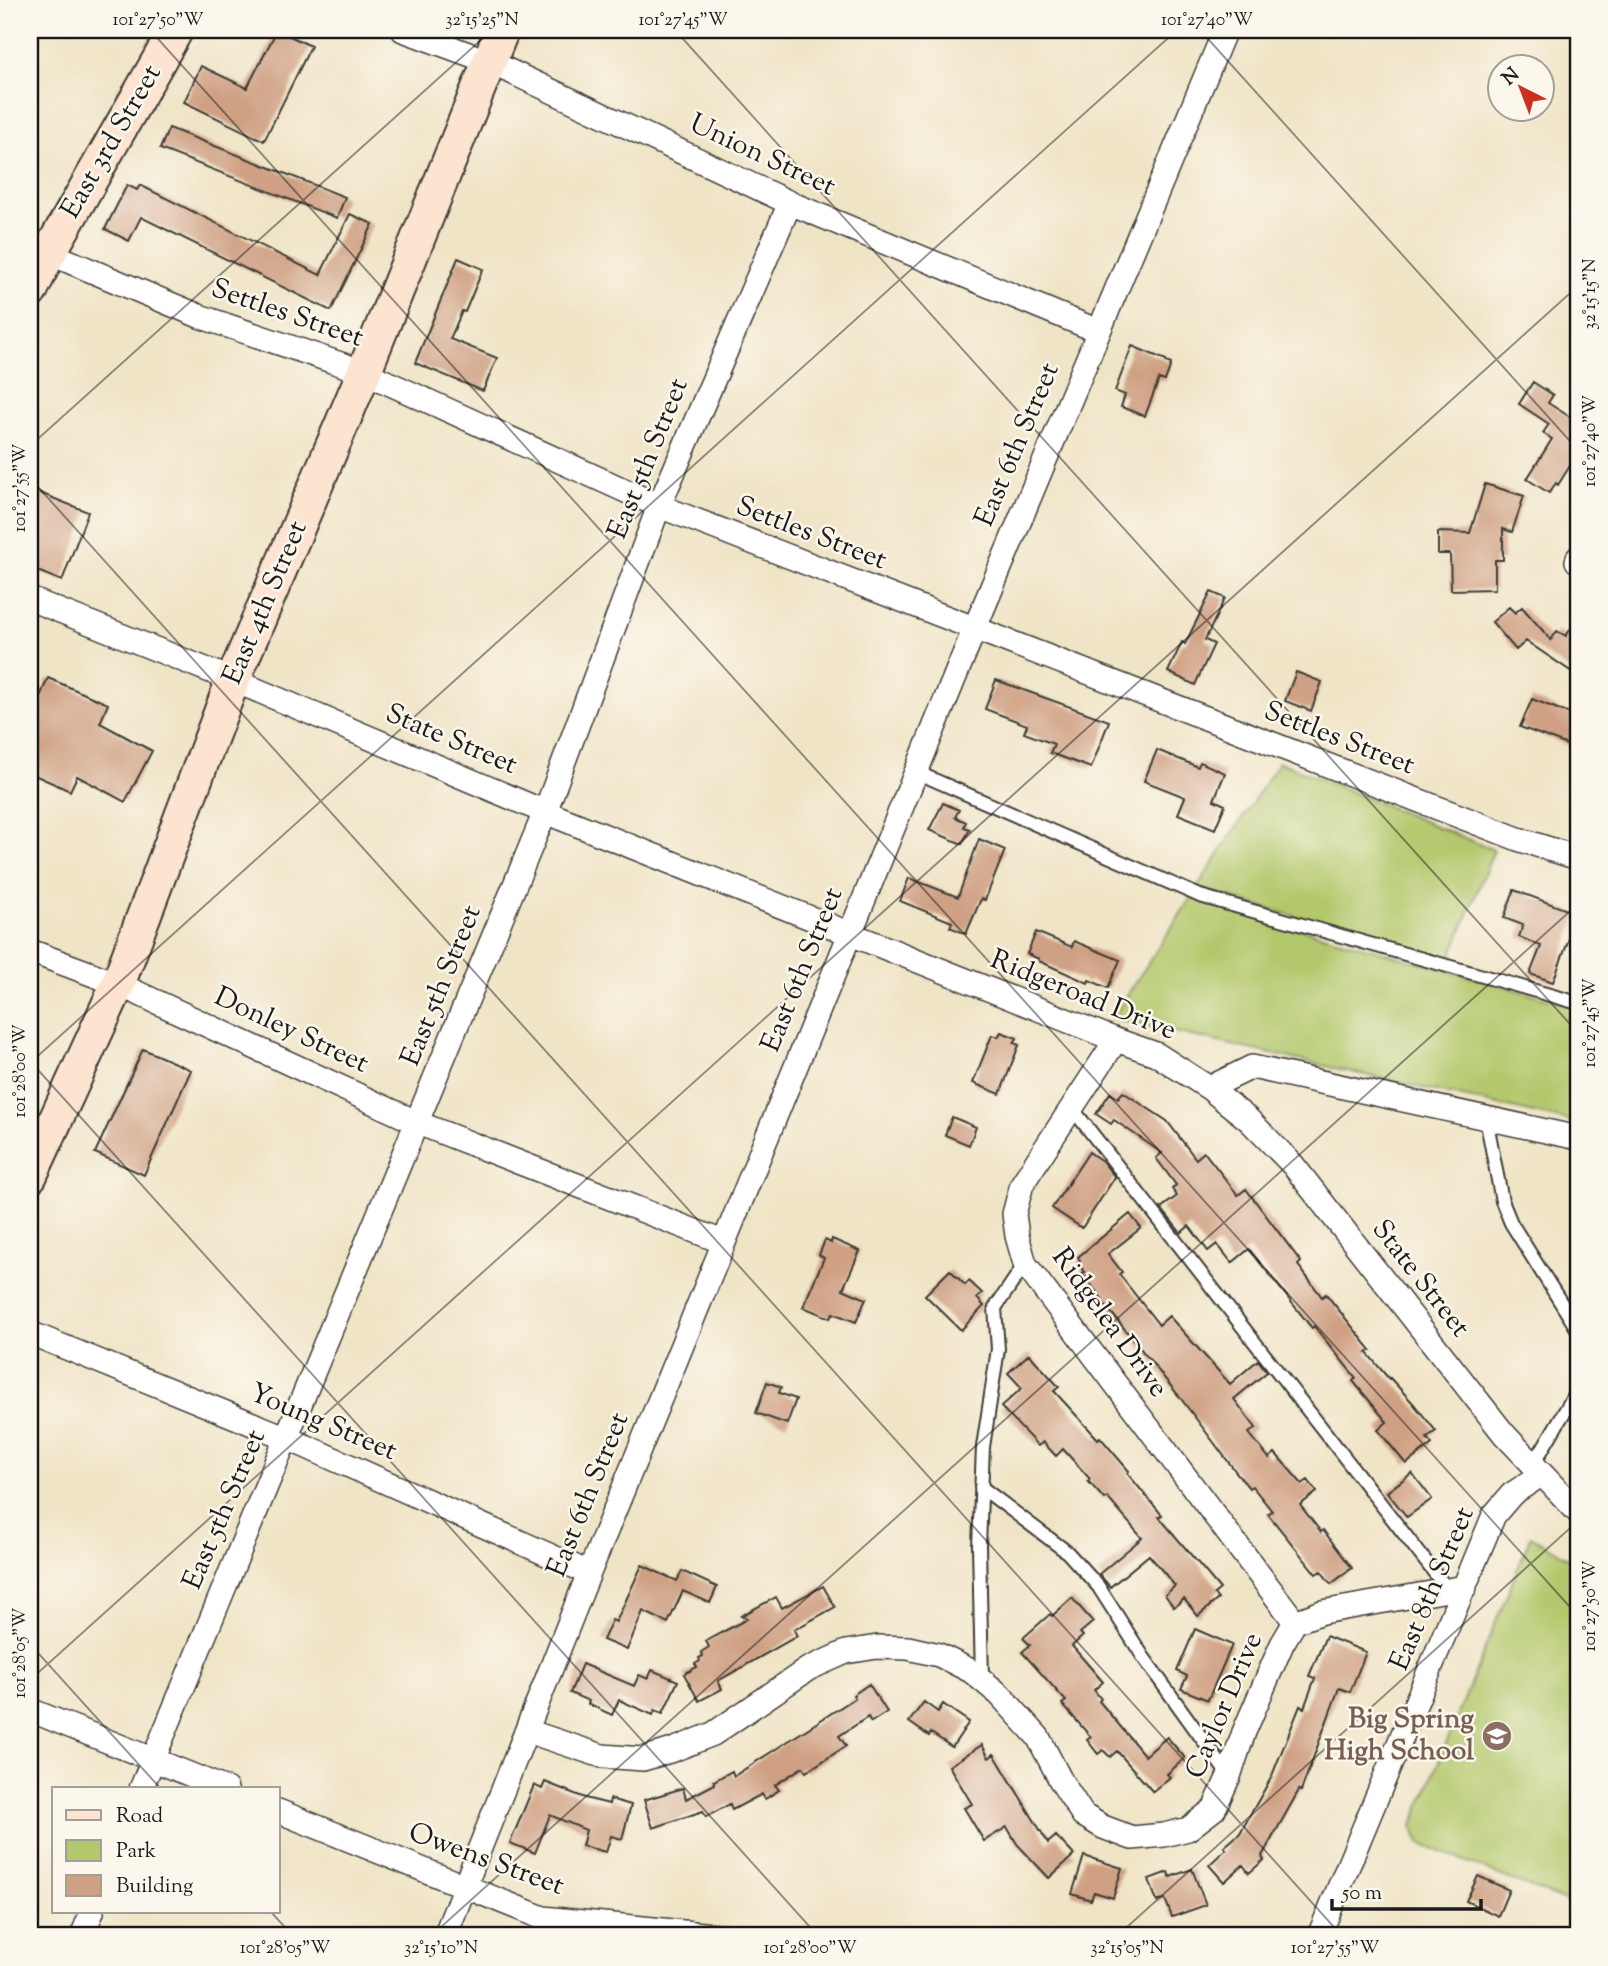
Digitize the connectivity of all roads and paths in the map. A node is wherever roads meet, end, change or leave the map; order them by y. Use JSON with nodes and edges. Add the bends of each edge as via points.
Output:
{"nodes":[{"id":1,"x":176,"y":30,"type":"edge"},
{"id":2,"x":403,"y":30,"type":"edge"},
{"id":3,"x":502,"y":30,"type":"edge"},
{"id":4,"x":1225,"y":30,"type":"edge"},
{"id":5,"x":490,"y":62,"type":"junction"},
{"id":6,"x":790,"y":203,"type":"junction"},
{"id":7,"x":40,"y":249,"type":"edge"},
{"id":8,"x":30,"y":292,"type":"edge"},
{"id":9,"x":1098,"y":331,"type":"junction"},
{"id":10,"x":364,"y":372,"type":"junction"},
{"id":11,"x":659,"y":506,"type":"junction"},
{"id":12,"x":30,"y":599,"type":"edge"},
{"id":13,"x":974,"y":630,"type":"junction"},
{"id":14,"x":233,"y":680,"type":"junction"},
{"id":15,"x":916,"y":772,"type":"junction"},
{"id":16,"x":545,"y":812,"type":"junction"},
{"id":17,"x":1578,"y":858,"type":"edge"},
{"id":18,"x":850,"y":934,"type":"junction"},
{"id":19,"x":30,"y":951,"type":"edge"},
{"id":20,"x":118,"y":984,"type":"junction"},
{"id":21,"x":1578,"y":1003,"type":"edge"},
{"id":22,"x":1116,"y":1040,"type":"junction"},
{"id":23,"x":1209,"y":1087,"type":"junction"},
{"id":24,"x":1072,"y":1108,"type":"junction"},
{"id":25,"x":1486,"y":1118,"type":"junction"},
{"id":26,"x":418,"y":1123,"type":"junction"},
{"id":27,"x":1578,"y":1138,"type":"edge"},
{"id":28,"x":30,"y":1176,"type":"edge"},
{"id":29,"x":723,"y":1242,"type":"junction"},
{"id":30,"x":1026,"y":1264,"type":"junction"},
{"id":31,"x":1578,"y":1330,"type":"edge"},
{"id":32,"x":30,"y":1333,"type":"edge"},
{"id":33,"x":1578,"y":1389,"type":"edge"},
{"id":34,"x":287,"y":1438,"type":"junction"},
{"id":35,"x":1537,"y":1470,"type":"junction"},
{"id":36,"x":981,"y":1487,"type":"junction"},
{"id":37,"x":1578,"y":1512,"type":"edge"},
{"id":38,"x":589,"y":1573,"type":"junction"},
{"id":39,"x":1456,"y":1588,"type":"junction"},
{"id":40,"x":1295,"y":1622,"type":"junction"},
{"id":41,"x":982,"y":1680,"type":"junction"},
{"id":42,"x":30,"y":1710,"type":"edge"},
{"id":43,"x":527,"y":1731,"type":"junction"},
{"id":44,"x":153,"y":1760,"type":"junction"},
{"id":45,"x":1229,"y":1776,"type":"junction"},
{"id":46,"x":142,"y":1787,"type":"edge"},
{"id":47,"x":221,"y":1787,"type":"edge"},
{"id":48,"x":280,"y":1812,"type":"edge"},
{"id":49,"x":463,"y":1886,"type":"junction"},
{"id":50,"x":92,"y":1913,"type":"edge"},
{"id":51,"x":82,"y":1936,"type":"edge"},
{"id":52,"x":444,"y":1936,"type":"edge"},
{"id":53,"x":723,"y":1936,"type":"edge"},
{"id":54,"x":1319,"y":1936,"type":"edge"}],
"edges":[{"from":1,"to":7,"type":"main road","name":"East 3rd Street"},
{"from":2,"to":5,"type":"street","name":"Union Street"},
{"from":3,"to":5,"type":"main road","name":"East 4th Street"},
{"from":4,"to":9,"type":"street","name":"East 6th Street"},
{"from":5,"to":6,"type":"street","name":"Union Street"},
{"from":5,"to":10,"type":"main road","name":"East 4th Street"},
{"from":6,"to":9,"type":"street","name":"Union Street"},
{"from":6,"to":11,"type":"street","name":"East 5th Street"},
{"from":7,"to":8,"type":"main road","name":"East 3rd Street"},
{"from":7,"to":10,"type":"street","name":"Settles Street","via":[[199,316]]},
{"from":9,"to":13,"type":"street","name":"East 6th Street"},
{"from":10,"to":11,"type":"street","name":"Settles Street"},
{"from":10,"to":14,"type":"main road","name":"East 4th Street"},
{"from":11,"to":13,"type":"street","name":"Settles Street"},
{"from":11,"to":16,"type":"street","name":"East 5th Street"},
{"from":12,"to":14,"type":"street","name":"State Street"},
{"from":13,"to":15,"type":"street","name":"East 6th Street"},
{"from":13,"to":17,"type":"street","name":"Settles Street"},
{"from":14,"to":16,"type":"street","name":"State Street"},
{"from":14,"to":20,"type":"main road","name":"East 4th Street"},
{"from":15,"to":18,"type":"street","name":"East 6th Street"},
{"from":15,"to":21,"type":"lane","via":[[1200,896]]},
{"from":16,"to":18,"type":"street","name":"State Street"},
{"from":16,"to":26,"type":"street","name":"East 5th Street"},
{"from":18,"to":22,"type":"street","name":"Ridgeroad Drive"},
{"from":18,"to":29,"type":"street","name":"East 6th Street"},
{"from":19,"to":20,"type":"street","name":"Donley Street"},
{"from":20,"to":26,"type":"street","name":"Donley Street"},
{"from":20,"to":28,"type":"main road","name":"East 4th Street"},
{"from":22,"to":23,"type":"street","name":"Ridgeroad Drive","via":[[1156,1054]]},
{"from":22,"to":24,"type":"street","name":"Ridgelea Drive"},
{"from":23,"to":25,"type":"street","via":[[1252,1067]]},
{"from":23,"to":35,"type":"street","name":"State Street","via":[[1293,1166]]},
{"from":24,"to":30,"type":"street","name":"Ridgelea Drive","via":[[1022,1184],[1014,1214]]},
{"from":24,"to":39,"type":"lane"},
{"from":25,"to":27,"type":"street"},
{"from":25,"to":31,"type":"lane","via":[[1497,1181],[1511,1223]]},
{"from":26,"to":29,"type":"street","name":"Donley Street"},
{"from":26,"to":34,"type":"street","name":"East 5th Street"},
{"from":29,"to":38,"type":"street","name":"East 6th Street"},
{"from":30,"to":36,"type":"lane","via":[[995,1308],[998,1349]]},
{"from":30,"to":40,"type":"street","name":"Ridgelea Drive"},
{"from":32,"to":34,"type":"street","name":"Young Street"},
{"from":33,"to":35,"type":"lane"},
{"from":34,"to":38,"type":"street","name":"Young Street"},
{"from":34,"to":44,"type":"street","name":"East 5th Street"},
{"from":35,"to":37,"type":"street","name":"State Street"},
{"from":35,"to":39,"type":"street","name":"East 8th Street","via":[[1494,1515]]},
{"from":36,"to":41,"type":"lane"},
{"from":36,"to":45,"type":"lane","via":[[1067,1552],[1098,1586],[1143,1658]]},
{"from":38,"to":43,"type":"street","name":"East 6th Street"},
{"from":39,"to":40,"type":"street","name":"Caylor Drive","via":[[1322,1612]]},
{"from":39,"to":54,"type":"street","name":"East 8th Street"},
{"from":40,"to":45,"type":"street","name":"Caylor Drive"},
{"from":41,"to":43,"type":"street","name":"Caylor Drive","via":[[939,1655],[877,1647],[846,1652],[808,1669],[713,1734],[643,1759],[603,1756]]},
{"from":41,"to":45,"type":"street","name":"Caylor Drive","via":[[1038,1737],[1083,1815],[1103,1827],[1132,1838],[1188,1829],[1214,1809]]},
{"from":42,"to":44,"type":"street"},
{"from":43,"to":49,"type":"street","name":"East 6th Street"},
{"from":44,"to":46,"type":"street","name":"East 5th Street"},
{"from":44,"to":47,"type":"street"},
{"from":48,"to":49,"type":"street","name":"Owens Street"},
{"from":49,"to":52,"type":"street","name":"East 6th Street"},
{"from":49,"to":53,"type":"street","name":"Owens Street","via":[[543,1918]]},
{"from":50,"to":51,"type":"street"}]}
